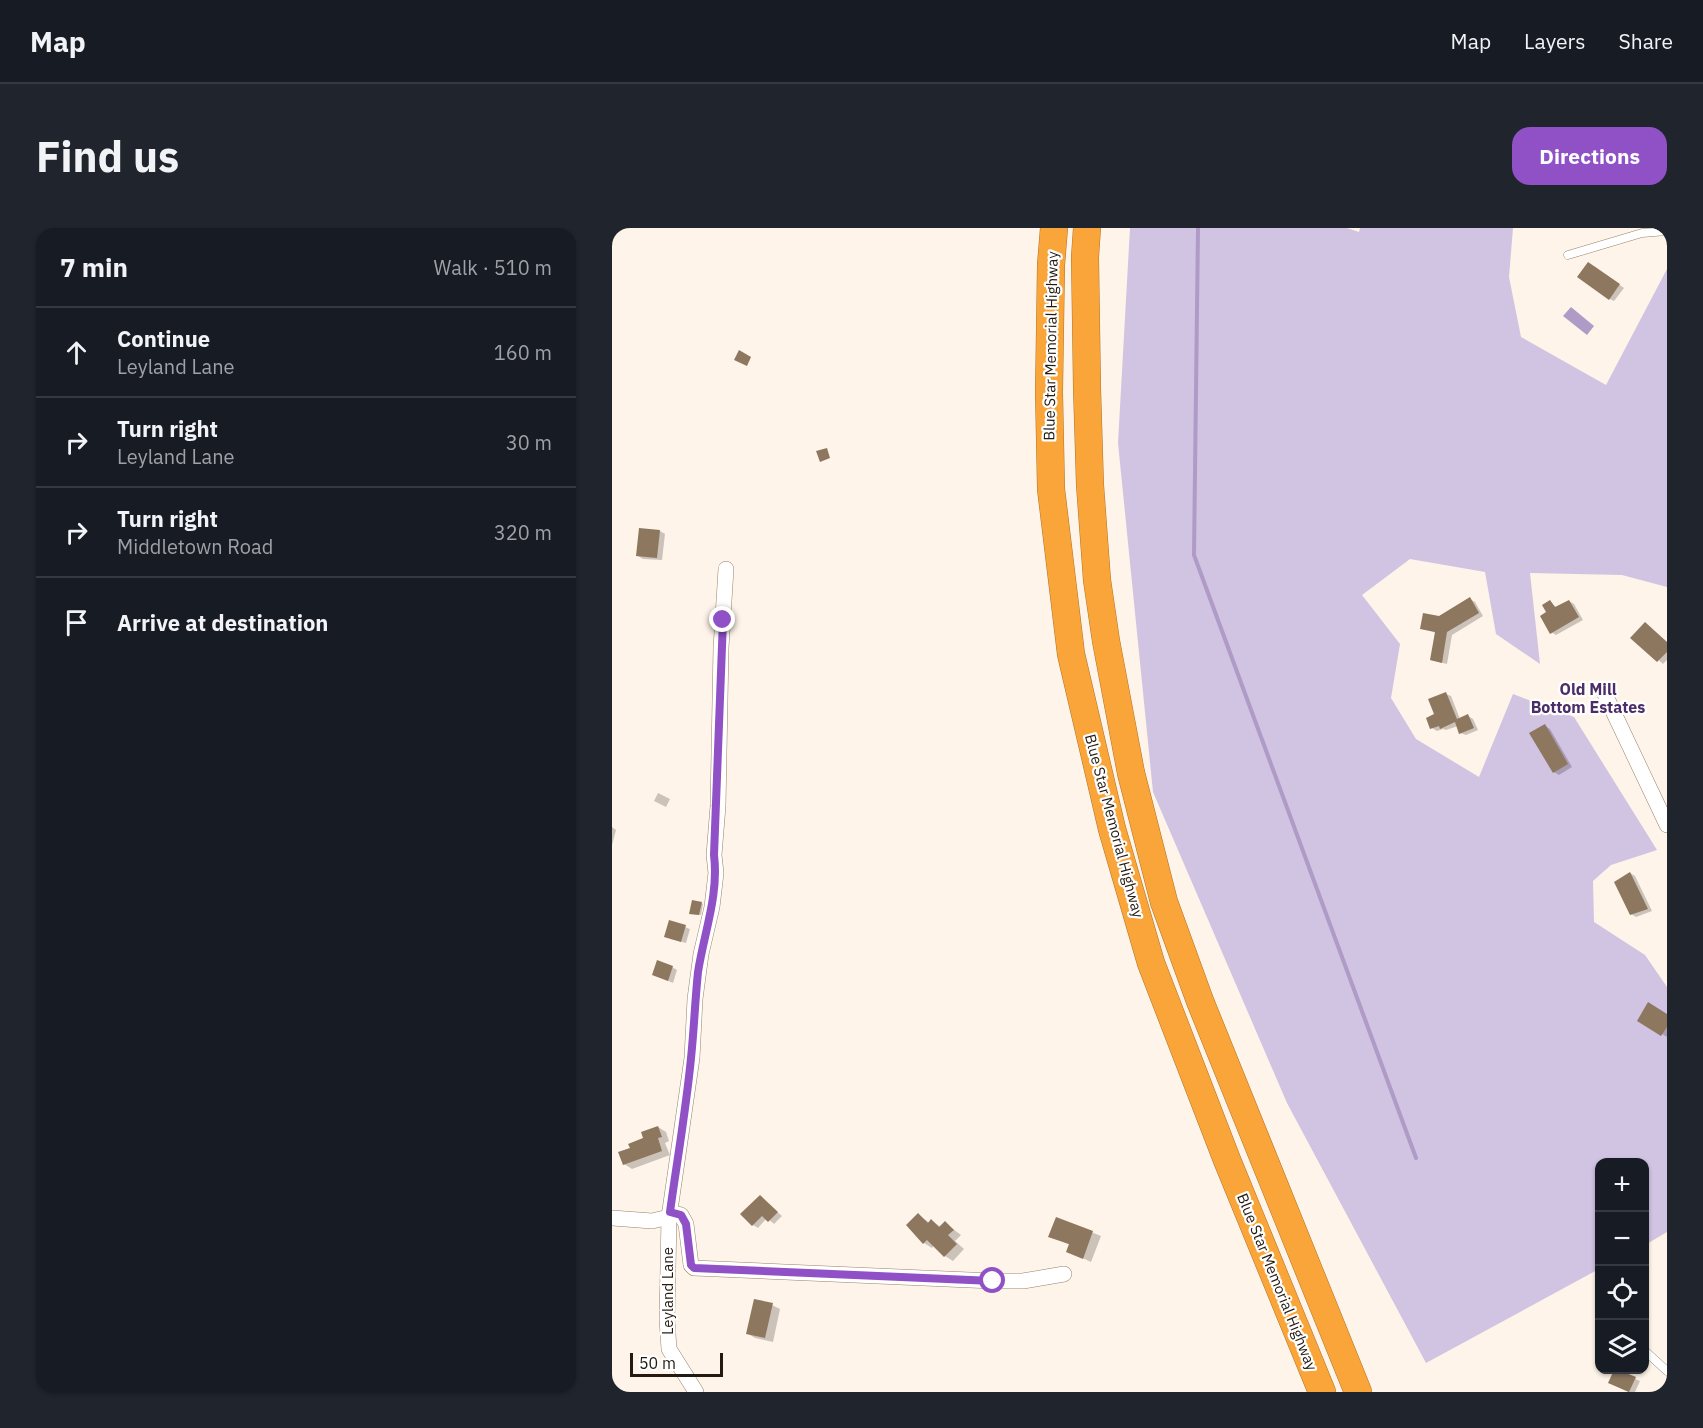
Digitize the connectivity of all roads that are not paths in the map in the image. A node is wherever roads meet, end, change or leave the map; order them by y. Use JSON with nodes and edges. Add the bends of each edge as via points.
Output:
{"nodes":[{"id":1,"x":1054,"y":228,"type":"edge"},
{"id":2,"x":1087,"y":228,"type":"edge"},
{"id":3,"x":1102,"y":228,"type":"edge"},
{"id":4,"x":1667,"y":231,"type":"edge"},
{"id":5,"x":1568,"y":255,"type":"dead end"},
{"id":6,"x":1087,"y":388,"type":"junction"},
{"id":7,"x":726,"y":569,"type":"dead end"},
{"id":8,"x":1603,"y":690,"type":"dead end"},
{"id":9,"x":1667,"y":825,"type":"edge"},
{"id":10,"x":669,"y":1215,"type":"junction"},
{"id":11,"x":612,"y":1218,"type":"edge"},
{"id":12,"x":1064,"y":1274,"type":"dead end"},
{"id":13,"x":1649,"y":1355,"type":"edge"},
{"id":14,"x":1667,"y":1371,"type":"edge"},
{"id":15,"x":696,"y":1392,"type":"edge"},
{"id":16,"x":1322,"y":1392,"type":"edge"},
{"id":17,"x":1358,"y":1392,"type":"edge"}],
"edges":[{"from":1,"to":16,"type":"highway","name":"Blue Star Memorial Highway","via":[[1049,392],[1051,489],[1071,654],[1112,829],[1151,963]]},
{"from":2,"to":6,"type":"highway","name":"Blue Star Memorial Highway"},
{"from":3,"to":6,"type":"highway","via":[[1096,358]]},
{"from":4,"to":5,"type":"lane","via":[[1642,233]]},
{"from":6,"to":17,"type":"highway","name":"Blue Star Memorial Highway","via":[[1096,556],[1106,641],[1131,773],[1164,902],[1204,1012]]},
{"from":7,"to":10,"type":"street","via":[[716,873],[701,954],[692,1058]]},
{"from":8,"to":9,"type":"street"},
{"from":10,"to":11,"type":"street","via":[[652,1221]]},
{"from":10,"to":12,"type":"street","name":"Leyland Lane","via":[[681,1215],[686,1224],[694,1268],[993,1281]]},
{"from":10,"to":15,"type":"street","name":"Leyland Lane","via":[[669,1349]]},
{"from":13,"to":14,"type":"lane"}]}
